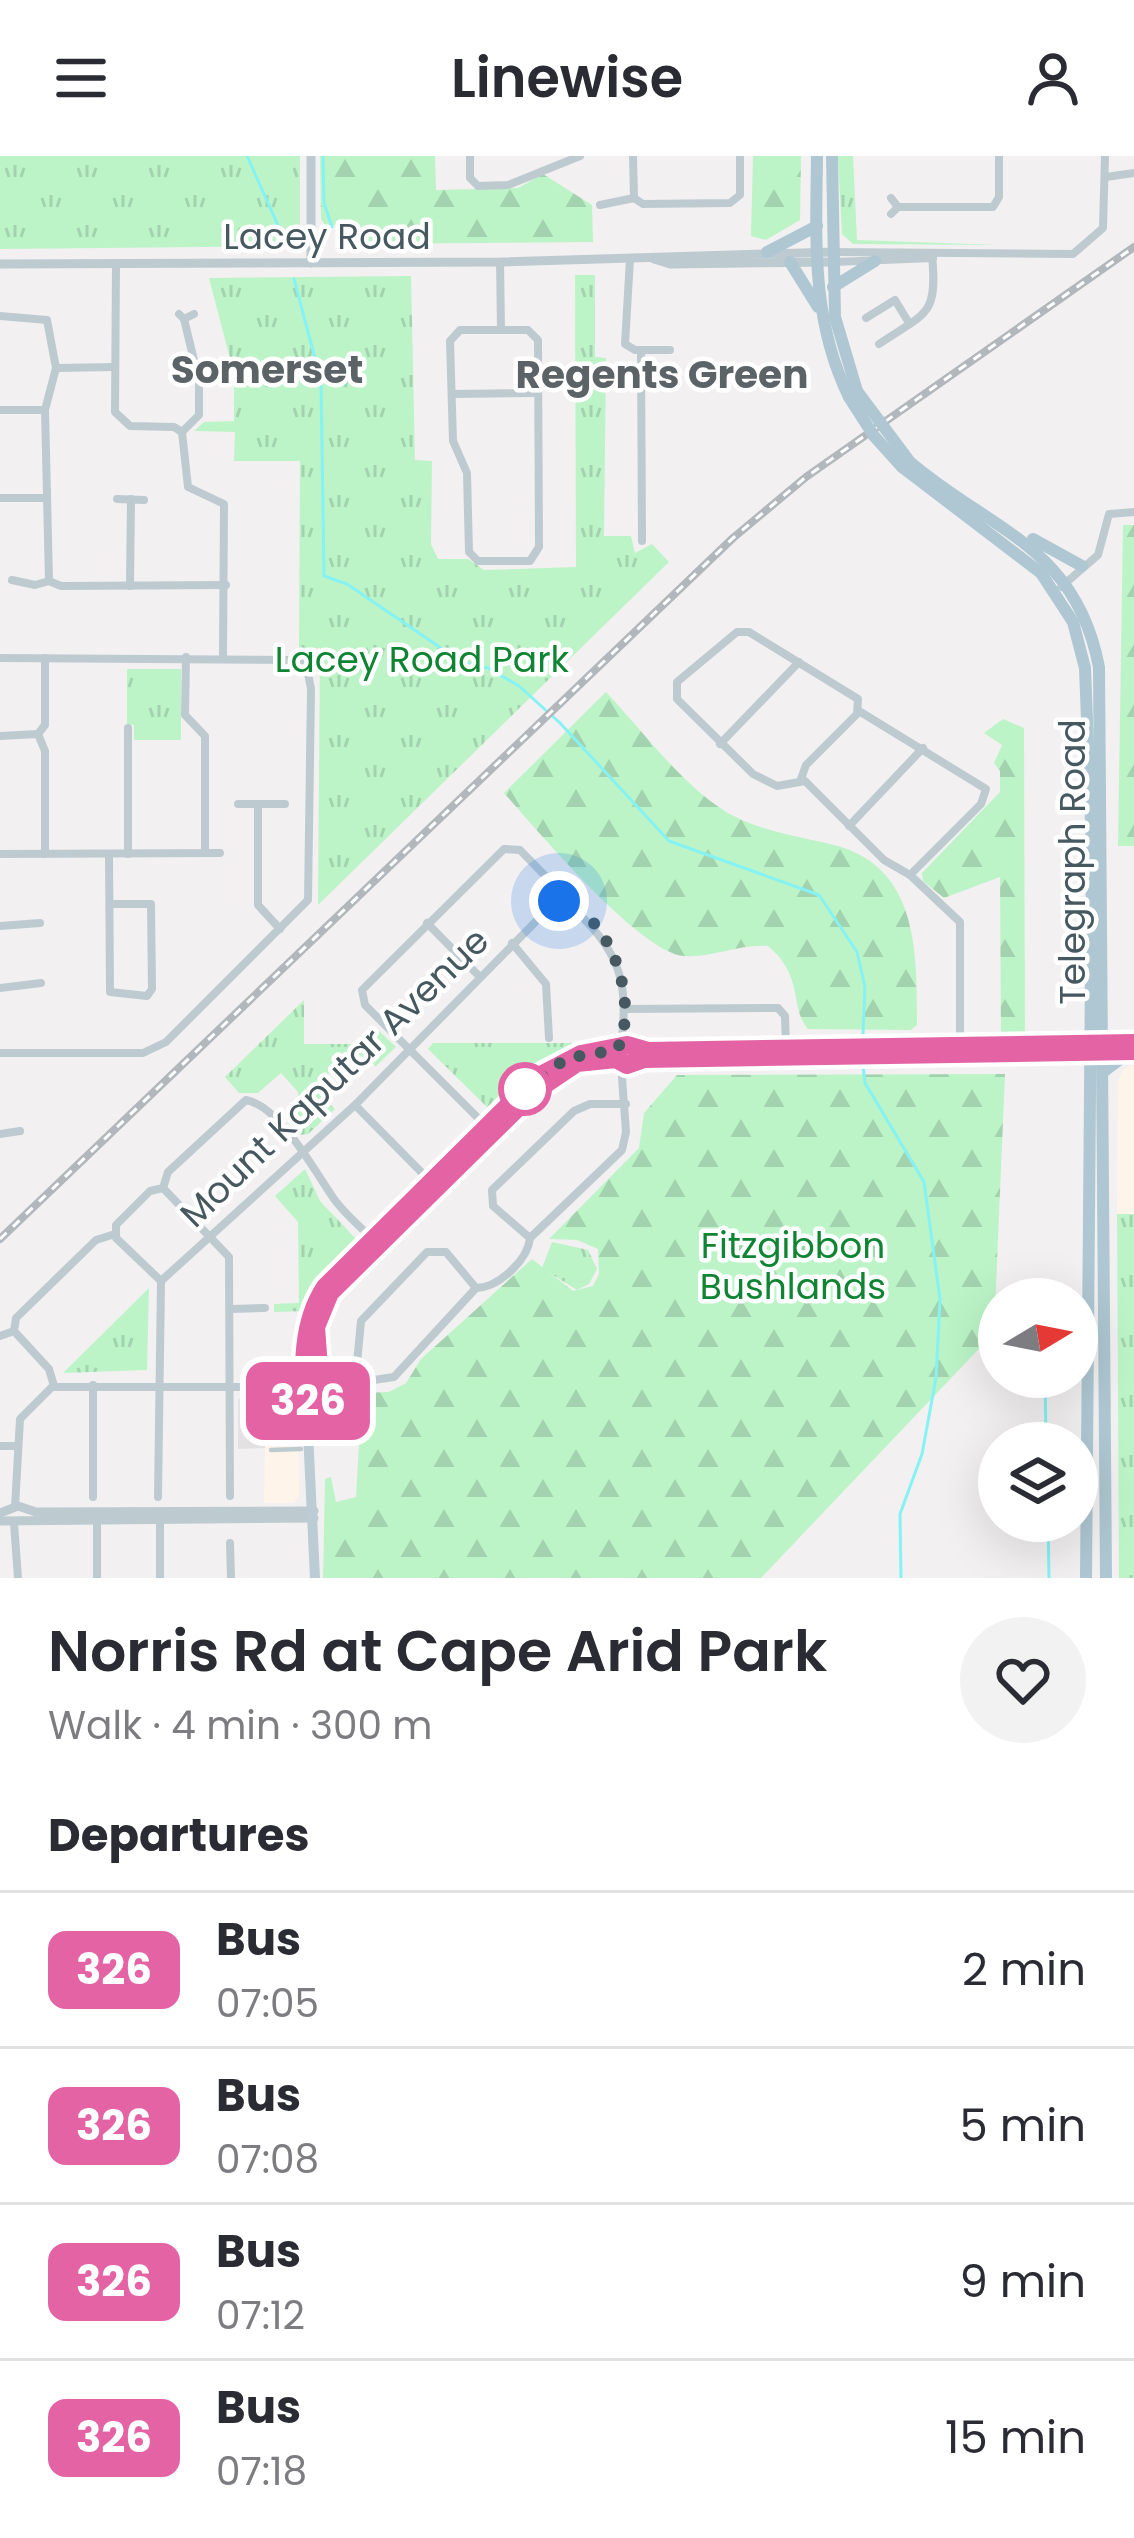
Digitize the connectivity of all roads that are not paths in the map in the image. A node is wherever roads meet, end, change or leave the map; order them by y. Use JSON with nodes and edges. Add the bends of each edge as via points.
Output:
{"nodes":[{"id":1,"x":310,"y":156,"type":"edge"},
{"id":2,"x":470,"y":156,"type":"edge"},
{"id":3,"x":580,"y":156,"type":"edge"},
{"id":4,"x":633,"y":156,"type":"edge"},
{"id":5,"x":740,"y":156,"type":"edge"},
{"id":6,"x":817,"y":156,"type":"edge"},
{"id":7,"x":832,"y":156,"type":"edge"},
{"id":8,"x":999,"y":156,"type":"edge"},
{"id":9,"x":1106,"y":156,"type":"edge"},
{"id":10,"x":1134,"y":173,"type":"edge"},
{"id":11,"x":1106,"y":177,"type":"junction"},
{"id":12,"x":634,"y":199,"type":"junction"},
{"id":13,"x":600,"y":205,"type":"dead end"},
{"id":14,"x":893,"y":206,"type":"dead end"},
{"id":15,"x":817,"y":226,"type":"junction"},
{"id":16,"x":311,"y":244,"type":"junction"},
{"id":17,"x":767,"y":252,"type":"junction"},
{"id":18,"x":817,"y":256,"type":"junction"},
{"id":19,"x":934,"y":256,"type":"junction"},
{"id":20,"x":833,"y":257,"type":"junction"},
{"id":21,"x":654,"y":259,"type":"junction"},
{"id":22,"x":630,"y":260,"type":"junction"},
{"id":23,"x":875,"y":261,"type":"junction"},
{"id":24,"x":284,"y":262,"type":"junction"},
{"id":25,"x":500,"y":262,"type":"junction"},
{"id":26,"x":790,"y":262,"type":"junction"},
{"id":27,"x":311,"y":263,"type":"junction"},
{"id":28,"x":0,"y":264,"type":"edge"},
{"id":29,"x":116,"y":265,"type":"junction"},
{"id":30,"x":833,"y":286,"type":"junction"},
{"id":31,"x":819,"y":308,"type":"junction"},
{"id":32,"x":0,"y":316,"type":"edge"},
{"id":33,"x":185,"y":316,"type":"dead end"},
{"id":34,"x":866,"y":317,"type":"dead end"},
{"id":35,"x":909,"y":323,"type":"junction"},
{"id":36,"x":501,"y":330,"type":"junction"},
{"id":37,"x":878,"y":344,"type":"dead end"},
{"id":38,"x":641,"y":350,"type":"junction"},
{"id":39,"x":670,"y":350,"type":"dead end"},
{"id":40,"x":115,"y":367,"type":"junction"},
{"id":41,"x":56,"y":368,"type":"junction"},
{"id":42,"x":536,"y":393,"type":"junction"},
{"id":43,"x":454,"y":394,"type":"junction"},
{"id":44,"x":853,"y":394,"type":"junction"},
{"id":45,"x":0,"y":410,"type":"edge"},
{"id":46,"x":45,"y":410,"type":"junction"},
{"id":47,"x":182,"y":432,"type":"junction"},
{"id":48,"x":906,"y":464,"type":"junction"},
{"id":49,"x":0,"y":498,"type":"edge"},
{"id":50,"x":44,"y":498,"type":"junction"},
{"id":51,"x":117,"y":499,"type":"dead end"},
{"id":52,"x":131,"y":499,"type":"junction"},
{"id":53,"x":144,"y":500,"type":"dead end"},
{"id":54,"x":1134,"y":512,"type":"edge"},
{"id":55,"x":1025,"y":540,"type":"junction"},
{"id":56,"x":642,"y":541,"type":"dead end"},
{"id":57,"x":1088,"y":562,"type":"junction"},
{"id":58,"x":12,"y":580,"type":"dead end"},
{"id":59,"x":49,"y":581,"type":"junction"},
{"id":60,"x":1059,"y":585,"type":"junction"},
{"id":61,"x":130,"y":586,"type":"junction"},
{"id":62,"x":226,"y":586,"type":"junction"},
{"id":63,"x":0,"y":658,"type":"edge"},
{"id":64,"x":45,"y":658,"type":"junction"},
{"id":65,"x":186,"y":658,"type":"junction"},
{"id":66,"x":223,"y":658,"type":"junction"},
{"id":67,"x":799,"y":662,"type":"junction"},
{"id":68,"x":859,"y":711,"type":"junction"},
{"id":69,"x":128,"y":728,"type":"dead end"},
{"id":70,"x":38,"y":734,"type":"junction"},
{"id":71,"x":0,"y":736,"type":"edge"},
{"id":72,"x":720,"y":744,"type":"junction"},
{"id":73,"x":923,"y":748,"type":"junction"},
{"id":74,"x":801,"y":779,"type":"junction"},
{"id":75,"x":238,"y":803,"type":"dead end"},
{"id":76,"x":258,"y":803,"type":"junction"},
{"id":77,"x":285,"y":804,"type":"dead end"},
{"id":78,"x":849,"y":826,"type":"junction"},
{"id":79,"x":205,"y":853,"type":"junction"},
{"id":80,"x":220,"y":853,"type":"dead end"},
{"id":81,"x":0,"y":854,"type":"edge"},
{"id":82,"x":45,"y":854,"type":"junction"},
{"id":83,"x":110,"y":854,"type":"junction"},
{"id":84,"x":128,"y":854,"type":"junction"},
{"id":85,"x":910,"y":875,"type":"junction"},
{"id":86,"x":559,"y":901,"type":"junction"},
{"id":87,"x":110,"y":904,"type":"junction"},
{"id":88,"x":40,"y":922,"type":"dead end"},
{"id":89,"x":427,"y":923,"type":"junction"},
{"id":90,"x":0,"y":926,"type":"edge"},
{"id":91,"x":280,"y":929,"type":"junction"},
{"id":92,"x":512,"y":943,"type":"junction"},
{"id":93,"x":479,"y":976,"type":"junction"},
{"id":94,"x":41,"y":983,"type":"dead end"},
{"id":95,"x":0,"y":988,"type":"edge"},
{"id":96,"x":624,"y":1009,"type":"junction"},
{"id":97,"x":549,"y":1038,"type":"dead end"},
{"id":98,"x":408,"y":1046,"type":"junction"},
{"id":99,"x":1097,"y":1048,"type":"junction"},
{"id":100,"x":1133,"y":1049,"type":"edge"},
{"id":101,"x":786,"y":1050,"type":"junction"},
{"id":102,"x":961,"y":1052,"type":"junction"},
{"id":103,"x":0,"y":1053,"type":"edge"},
{"id":104,"x":626,"y":1055,"type":"junction"},
{"id":105,"x":1103,"y":1072,"type":"junction"},
{"id":106,"x":626,"y":1104,"type":"junction"},
{"id":107,"x":355,"y":1105,"type":"junction"},
{"id":108,"x":489,"y":1130,"type":"junction"},
{"id":109,"x":20,"y":1131,"type":"dead end"},
{"id":110,"x":0,"y":1134,"type":"edge"},
{"id":111,"x":305,"y":1153,"type":"junction"},
{"id":112,"x":433,"y":1184,"type":"junction"},
{"id":113,"x":164,"y":1188,"type":"junction"},
{"id":114,"x":115,"y":1234,"type":"junction"},
{"id":115,"x":211,"y":1234,"type":"junction"},
{"id":116,"x":530,"y":1238,"type":"junction"},
{"id":117,"x":375,"y":1241,"type":"junction"},
{"id":118,"x":1089,"y":1278,"type":"edge"},
{"id":119,"x":161,"y":1281,"type":"junction"},
{"id":120,"x":476,"y":1288,"type":"junction"},
{"id":121,"x":265,"y":1308,"type":"dead end"},
{"id":122,"x":230,"y":1309,"type":"junction"},
{"id":123,"x":14,"y":1331,"type":"junction"},
{"id":124,"x":0,"y":1336,"type":"edge"},
{"id":125,"x":1106,"y":1353,"type":"junction"},
{"id":126,"x":1098,"y":1358,"type":"edge"},
{"id":127,"x":1098,"y":1370,"type":"edge"},
{"id":128,"x":1106,"y":1373,"type":"junction"},
{"id":129,"x":311,"y":1383,"type":"junction"},
{"id":130,"x":230,"y":1384,"type":"junction"},
{"id":131,"x":356,"y":1384,"type":"junction"},
{"id":132,"x":94,"y":1385,"type":"junction"},
{"id":133,"x":160,"y":1385,"type":"junction"},
{"id":134,"x":54,"y":1386,"type":"junction"},
{"id":135,"x":1086,"y":1398,"type":"edge"},
{"id":136,"x":0,"y":1446,"type":"edge"},
{"id":137,"x":18,"y":1446,"type":"junction"},
{"id":138,"x":301,"y":1449,"type":"dead end"},
{"id":139,"x":271,"y":1450,"type":"dead end"},
{"id":140,"x":230,"y":1496,"type":"dead end"},
{"id":141,"x":94,"y":1497,"type":"dead end"},
{"id":142,"x":158,"y":1497,"type":"dead end"},
{"id":143,"x":311,"y":1514,"type":"junction"},
{"id":144,"x":97,"y":1515,"type":"junction"},
{"id":145,"x":160,"y":1515,"type":"junction"},
{"id":146,"x":15,"y":1516,"type":"edge"},
{"id":147,"x":230,"y":1543,"type":"dead end"},
{"id":148,"x":18,"y":1578,"type":"edge"},
{"id":149,"x":97,"y":1578,"type":"edge"},
{"id":150,"x":160,"y":1578,"type":"edge"},
{"id":151,"x":231,"y":1578,"type":"edge"},
{"id":152,"x":312,"y":1578,"type":"edge"},
{"id":153,"x":1086,"y":1578,"type":"edge"},
{"id":154,"x":1106,"y":1578,"type":"edge"}],
"edges":[{"from":1,"to":16,"type":"street"},
{"from":2,"to":3,"type":"street","via":[[478,186],[508,185]]},
{"from":4,"to":12,"type":"street"},
{"from":5,"to":12,"type":"street","via":[[740,195],[730,203]]},
{"from":6,"to":15,"type":"main road"},
{"from":7,"to":20,"type":"main road"},
{"from":8,"to":14,"type":"street","via":[[993,207]]},
{"from":9,"to":11,"type":"street"},
{"from":10,"to":11,"type":"street"},
{"from":11,"to":19,"type":"street","name":"Lacey Road","via":[[1101,232],[1070,255]]},
{"from":12,"to":13,"type":"street"},
{"from":15,"to":17,"type":"main road"},
{"from":15,"to":18,"type":"main road"},
{"from":16,"to":24,"type":"street"},
{"from":16,"to":27,"type":"street"},
{"from":17,"to":18,"type":"street","name":"Lacey Road"},
{"from":17,"to":21,"type":"street","name":"Lacey Road"},
{"from":18,"to":20,"type":"street","name":"Lacey Road"},
{"from":18,"to":26,"type":"street","name":"Lacey Road"},
{"from":18,"to":31,"type":"main road"},
{"from":19,"to":20,"type":"street","name":"Lacey Road"},
{"from":19,"to":23,"type":"street","name":"Lacey Road"},
{"from":19,"to":35,"type":"street","via":[[936,296]]},
{"from":20,"to":23,"type":"street","name":"Lacey Road"},
{"from":20,"to":30,"type":"main road"},
{"from":21,"to":22,"type":"street","name":"Lacey Road"},
{"from":21,"to":26,"type":"street","name":"Lacey Road"},
{"from":22,"to":25,"type":"street","name":"Lacey Road"},
{"from":22,"to":38,"type":"street","via":[[624,341]]},
{"from":23,"to":30,"type":"main road"},
{"from":24,"to":27,"type":"street","name":"Lacey Road"},
{"from":24,"to":29,"type":"street","name":"Lacey Road"},
{"from":25,"to":27,"type":"street","name":"Lacey Road"},
{"from":25,"to":36,"type":"street"},
{"from":26,"to":31,"type":"main road"},
{"from":28,"to":29,"type":"street","name":"Lacey Road"},
{"from":29,"to":40,"type":"street"},
{"from":30,"to":44,"type":"main road"},
{"from":31,"to":44,"type":"main road","via":[[828,349]]},
{"from":32,"to":41,"type":"street","via":[[47,320]]},
{"from":33,"to":47,"type":"street","via":[[199,398],[197,419]]},
{"from":34,"to":35,"type":"street","via":[[895,300]]},
{"from":35,"to":37,"type":"street"},
{"from":36,"to":42,"type":"street","via":[[537,337]]},
{"from":36,"to":43,"type":"street","via":[[453,334]]},
{"from":38,"to":39,"type":"street"},
{"from":38,"to":56,"type":"street"},
{"from":40,"to":41,"type":"street"},
{"from":40,"to":47,"type":"street","via":[[119,419]]},
{"from":41,"to":46,"type":"street"},
{"from":42,"to":43,"type":"street"},
{"from":42,"to":43,"type":"street","via":[[539,548],[527,561],[480,562],[470,555],[466,469],[452,441]]},
{"from":44,"to":48,"type":"main road","bridge":true},
{"from":45,"to":46,"type":"street"},
{"from":46,"to":50,"type":"street"},
{"from":47,"to":62,"type":"street","via":[[188,487],[224,504]]},
{"from":48,"to":55,"type":"main road"},
{"from":48,"to":60,"type":"main road"},
{"from":49,"to":50,"type":"street"},
{"from":50,"to":59,"type":"street"},
{"from":51,"to":52,"type":"street"},
{"from":52,"to":53,"type":"street"},
{"from":52,"to":61,"type":"street"},
{"from":54,"to":57,"type":"street","via":[[1109,514]]},
{"from":55,"to":57,"type":"main road"},
{"from":55,"to":60,"type":"main road"},
{"from":57,"to":60,"type":"street"},
{"from":58,"to":59,"type":"street"},
{"from":59,"to":61,"type":"street"},
{"from":60,"to":99,"type":"main road","name":"Telegraph Road","via":[[1090,631],[1100,677]]},
{"from":61,"to":62,"type":"street"},
{"from":62,"to":66,"type":"street"},
{"from":63,"to":64,"type":"street"},
{"from":64,"to":65,"type":"street"},
{"from":64,"to":70,"type":"street","via":[[45,724]]},
{"from":65,"to":66,"type":"street"},
{"from":65,"to":79,"type":"street","via":[[185,715],[205,736]]},
{"from":66,"to":91,"type":"street","via":[[295,659],[307,668],[308,900]]},
{"from":67,"to":68,"type":"street","via":[[856,696]]},
{"from":67,"to":72,"type":"street"},
{"from":67,"to":72,"type":"street","via":[[740,631],[676,682],[675,697]]},
{"from":68,"to":73,"type":"street"},
{"from":68,"to":74,"type":"street"},
{"from":69,"to":84,"type":"street"},
{"from":70,"to":71,"type":"street"},
{"from":70,"to":82,"type":"street"},
{"from":72,"to":74,"type":"street","via":[[771,785]]},
{"from":73,"to":78,"type":"street"},
{"from":73,"to":85,"type":"street","via":[[979,781],[986,795]]},
{"from":74,"to":78,"type":"street"},
{"from":75,"to":76,"type":"street"},
{"from":76,"to":77,"type":"street"},
{"from":76,"to":91,"type":"street","via":[[258,904]]},
{"from":78,"to":85,"type":"street"},
{"from":79,"to":80,"type":"street"},
{"from":79,"to":84,"type":"street"},
{"from":81,"to":82,"type":"street"},
{"from":82,"to":83,"type":"street"},
{"from":83,"to":84,"type":"street"},
{"from":83,"to":87,"type":"street"},
{"from":85,"to":102,"type":"street","via":[[960,922]]},
{"from":86,"to":89,"type":"street","via":[[552,882],[511,847]]},
{"from":86,"to":92,"type":"street","name":"Mount Kaputar Avenue"},
{"from":86,"to":96,"type":"street","via":[[610,945],[623,975]]},
{"from":87,"to":87,"type":"street","via":[[108,983],[116,997],[150,993],[151,899]]},
{"from":88,"to":90,"type":"street"},
{"from":89,"to":93,"type":"street"},
{"from":89,"to":98,"type":"street","via":[[361,994]]},
{"from":91,"to":103,"type":"street","via":[[154,1050]]},
{"from":92,"to":93,"type":"street","name":"Mount Kaputar Avenue"},
{"from":92,"to":97,"type":"street","via":[[546,984]]},
{"from":93,"to":98,"type":"street","name":"Mount Kaputar Avenue"},
{"from":94,"to":95,"type":"street"},
{"from":96,"to":101,"type":"street","via":[[778,1008]]},
{"from":96,"to":104,"type":"street"},
{"from":98,"to":107,"type":"street","name":"Mount Kaputar Avenue"},
{"from":98,"to":108,"type":"street"},
{"from":99,"to":100,"type":"main road"},
{"from":99,"to":102,"type":"main road"},
{"from":99,"to":105,"type":"main road","name":"Telegraph Road"},
{"from":99,"to":118,"type":"main road","name":"Telegraph Road"},
{"from":100,"to":105,"type":"main road"},
{"from":101,"to":102,"type":"main road"},
{"from":101,"to":104,"type":"main road"},
{"from":102,"to":104,"type":"main road"},
{"from":104,"to":106,"type":"street"},
{"from":104,"to":108,"type":"main road","via":[[560,1070]]},
{"from":105,"to":125,"type":"main road","name":"Telegraph Road"},
{"from":106,"to":116,"type":"street","via":[[619,1156]]},
{"from":106,"to":116,"type":"street","via":[[574,1111],[492,1190],[493,1206]]},
{"from":107,"to":111,"type":"street","name":"Mount Kaputar Avenue"},
{"from":107,"to":112,"type":"street"},
{"from":108,"to":112,"type":"main road"},
{"from":109,"to":110,"type":"street"},
{"from":111,"to":113,"type":"street","via":[[246,1100],[169,1172]]},
{"from":111,"to":115,"type":"street","name":"Mount Kaputar Avenue"},
{"from":111,"to":117,"type":"street"},
{"from":112,"to":117,"type":"main road"},
{"from":113,"to":114,"type":"street","via":[[150,1191]]},
{"from":113,"to":115,"type":"street"},
{"from":114,"to":119,"type":"street"},
{"from":114,"to":123,"type":"street","via":[[98,1238],[16,1318]]},
{"from":115,"to":119,"type":"street","name":"Mount Kaputar Avenue"},
{"from":115,"to":122,"type":"street","via":[[229,1257]]},
{"from":116,"to":120,"type":"street","via":[[527,1252],[493,1286]]},
{"from":117,"to":129,"type":"main road","via":[[322,1309]]},
{"from":119,"to":133,"type":"street"},
{"from":120,"to":131,"type":"street","via":[[400,1373]]},
{"from":120,"to":131,"type":"street","via":[[446,1252],[427,1252],[364,1316]]},
{"from":121,"to":122,"type":"street"},
{"from":122,"to":130,"type":"street"},
{"from":123,"to":124,"type":"street"},
{"from":123,"to":134,"type":"street"},
{"from":125,"to":126,"type":"main road"},
{"from":125,"to":128,"type":"main road","name":"Telegraph Road"},
{"from":127,"to":128,"type":"main road"},
{"from":128,"to":154,"type":"main road","name":"Telegraph Road"},
{"from":129,"to":130,"type":"street"},
{"from":129,"to":131,"type":"street"},
{"from":129,"to":143,"type":"main road"},
{"from":130,"to":133,"type":"street"},
{"from":130,"to":140,"type":"street"},
{"from":132,"to":133,"type":"street"},
{"from":132,"to":134,"type":"street"},
{"from":132,"to":141,"type":"street"},
{"from":133,"to":142,"type":"street"},
{"from":134,"to":137,"type":"street","via":[[21,1415]]},
{"from":135,"to":153,"type":"main road","name":"Telegraph Road"},
{"from":136,"to":137,"type":"street"},
{"from":137,"to":146,"type":"street"},
{"from":138,"to":139,"type":"street"},
{"from":143,"to":145,"type":"street"},
{"from":143,"to":152,"type":"main road"},
{"from":144,"to":145,"type":"street"},
{"from":144,"to":146,"type":"street"},
{"from":144,"to":149,"type":"street"},
{"from":145,"to":150,"type":"street"},
{"from":146,"to":148,"type":"street"},
{"from":147,"to":151,"type":"street"}]}
